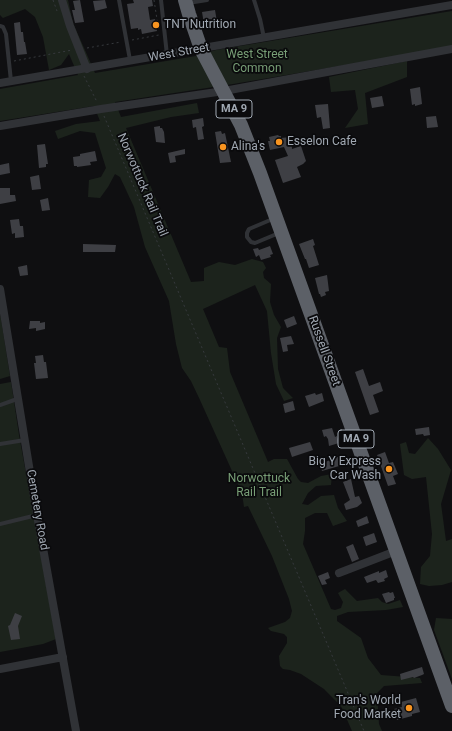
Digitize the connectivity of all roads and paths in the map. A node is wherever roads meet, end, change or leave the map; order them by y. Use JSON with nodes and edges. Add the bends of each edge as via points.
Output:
{"nodes":[{"id":1,"x":52,"y":0,"type":"edge"},
{"id":2,"x":62,"y":0,"type":"edge"},
{"id":3,"x":119,"y":0,"type":"edge"},
{"id":4,"x":154,"y":0,"type":"edge"},
{"id":5,"x":161,"y":0,"type":"edge"},
{"id":6,"x":206,"y":0,"type":"edge"},
{"id":7,"x":254,"y":0,"type":"edge"},
{"id":8,"x":186,"y":1,"type":"edge"},
{"id":9,"x":452,"y":6,"type":"edge"},
{"id":10,"x":58,"y":14,"type":"dead end"},
{"id":11,"x":0,"y":26,"type":"edge"},
{"id":12,"x":158,"y":28,"type":"dead end"},
{"id":13,"x":160,"y":36,"type":"dead end"},
{"id":14,"x":264,"y":38,"type":"junction"},
{"id":15,"x":127,"y":41,"type":"junction"},
{"id":16,"x":72,"y":47,"type":"dead end"},
{"id":17,"x":84,"y":48,"type":"dead end"},
{"id":18,"x":201,"y":49,"type":"junction"},
{"id":19,"x":452,"y":49,"type":"edge"},
{"id":20,"x":168,"y":55,"type":"junction"},
{"id":21,"x":131,"y":61,"type":"junction"},
{"id":22,"x":9,"y":62,"type":"junction"},
{"id":23,"x":84,"y":69,"type":"junction"},
{"id":24,"x":11,"y":82,"type":"junction"},
{"id":25,"x":0,"y":83,"type":"edge"},
{"id":26,"x":224,"y":91,"type":"junction"},
{"id":27,"x":101,"y":109,"type":"junction"},
{"id":28,"x":0,"y":126,"type":"edge"},
{"id":29,"x":276,"y":217,"type":"junction"},
{"id":30,"x":282,"y":232,"type":"junction"},
{"id":31,"x":0,"y":289,"type":"edge"},
{"id":32,"x":17,"y":399,"type":"junction"},
{"id":33,"x":0,"y":404,"type":"edge"},
{"id":34,"x":25,"y":440,"type":"junction"},
{"id":35,"x":0,"y":444,"type":"edge"},
{"id":36,"x":37,"y":515,"type":"junction"},
{"id":37,"x":0,"y":524,"type":"edge"},
{"id":38,"x":396,"y":551,"type":"junction"},
{"id":39,"x":339,"y":573,"type":"dead end"},
{"id":40,"x":64,"y":657,"type":"junction"},
{"id":41,"x":0,"y":669,"type":"edge"},
{"id":42,"x":452,"y":706,"type":"edge"},
{"id":43,"x":76,"y":731,"type":"edge"},
{"id":44,"x":364,"y":731,"type":"edge"}],
"edges":[{"from":1,"to":10,"type":"path"},
{"from":2,"to":23,"type":"street"},
{"from":3,"to":15,"type":"lane"},
{"from":4,"to":12,"type":"path"},
{"from":5,"to":20,"type":"lane"},
{"from":6,"to":8,"type":"lane"},
{"from":7,"to":14,"type":"lane"},
{"from":8,"to":18,"type":"highway","name":"Russell Street","number":"MA 9"},
{"from":9,"to":14,"type":"street","name":"West Street"},
{"from":11,"to":22,"type":"lane","via":[[5,30]]},
{"from":13,"to":15,"type":"path"},
{"from":14,"to":18,"type":"street","name":"West Street"},
{"from":15,"to":17,"type":"path"},
{"from":15,"to":21,"type":"lane"},
{"from":16,"to":22,"type":"path","via":[[74,50]]},
{"from":18,"to":20,"type":"street","name":"West Street"},
{"from":18,"to":26,"type":"highway","name":"Russell Street","number":"MA 9"},
{"from":19,"to":26,"type":"street"},
{"from":20,"to":21,"type":"street","name":"West Street"},
{"from":21,"to":23,"type":"street","name":"West Street"},
{"from":22,"to":24,"type":"lane"},
{"from":23,"to":24,"type":"street","name":"West Street"},
{"from":23,"to":27,"type":"path","name":"Norwottuck Rail Trail"},
{"from":24,"to":25,"type":"street","name":"West Street"},
{"from":26,"to":27,"type":"street"},
{"from":26,"to":29,"type":"highway","name":"Russell Street","number":"MA 9","via":[[241,125]]},
{"from":27,"to":28,"type":"street"},
{"from":27,"to":44,"type":"path","name":"Norwottuck Rail Trail"},
{"from":29,"to":30,"type":"highway","name":"Russell Street","number":"MA 9"},
{"from":29,"to":30,"type":"lane","via":[[249,229],[247,237],[255,243]]},
{"from":30,"to":38,"type":"highway","name":"Russell Street","number":"MA 9"},
{"from":31,"to":32,"type":"street","name":"Cemetery Road"},
{"from":32,"to":33,"type":"lane"},
{"from":32,"to":34,"type":"street","name":"Cemetery Road"},
{"from":34,"to":35,"type":"lane"},
{"from":34,"to":36,"type":"street","name":"Cemetery Road"},
{"from":36,"to":37,"type":"lane"},
{"from":36,"to":40,"type":"street","name":"Cemetery Road"},
{"from":38,"to":39,"type":"street"},
{"from":38,"to":42,"type":"highway","name":"Russell Street","number":"MA 9"},
{"from":40,"to":41,"type":"street"},
{"from":40,"to":43,"type":"street","name":"Cemetery Road"}]}
